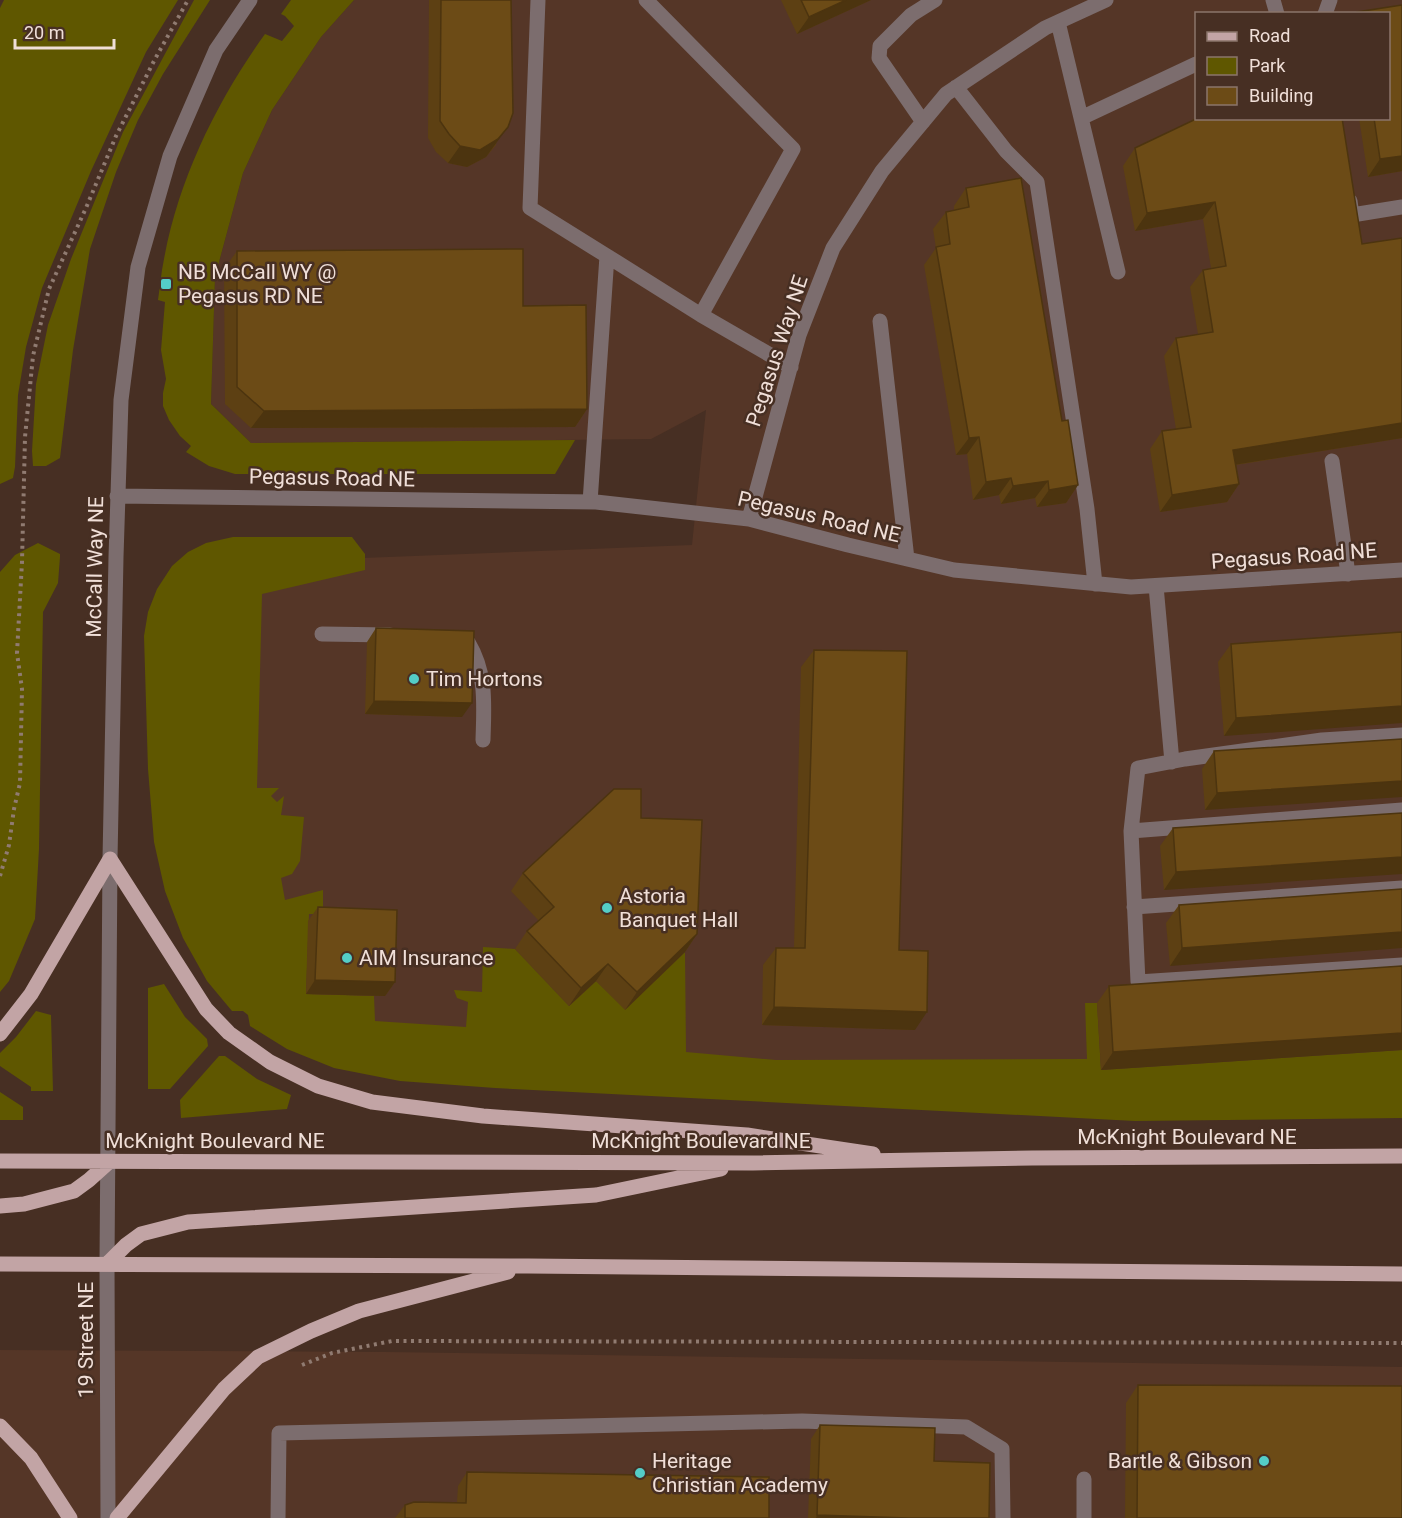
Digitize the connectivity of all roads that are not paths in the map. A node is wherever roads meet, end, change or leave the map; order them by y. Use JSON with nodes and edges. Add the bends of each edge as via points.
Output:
{"nodes":[{"id":1,"x":250,"y":0,"type":"edge"},
{"id":2,"x":538,"y":0,"type":"edge"},
{"id":3,"x":646,"y":0,"type":"edge"},
{"id":4,"x":935,"y":0,"type":"edge"},
{"id":5,"x":1104,"y":0,"type":"edge"},
{"id":6,"x":1058,"y":22,"type":"junction"},
{"id":7,"x":1195,"y":65,"type":"edge"},
{"id":8,"x":956,"y":87,"type":"junction"},
{"id":9,"x":1081,"y":117,"type":"junction"},
{"id":10,"x":923,"y":122,"type":"junction"},
{"id":11,"x":1346,"y":183,"type":"edge"},
{"id":12,"x":1402,"y":207,"type":"edge"},
{"id":13,"x":607,"y":256,"type":"junction"},
{"id":14,"x":1118,"y":272,"type":"dead end"},
{"id":15,"x":701,"y":315,"type":"junction"},
{"id":16,"x":880,"y":321,"type":"dead end"},
{"id":17,"x":791,"y":366,"type":"junction"},
{"id":18,"x":1332,"y":461,"type":"edge"},
{"id":19,"x":117,"y":496,"type":"junction"},
{"id":20,"x":590,"y":502,"type":"junction"},
{"id":21,"x":748,"y":519,"type":"junction"},
{"id":22,"x":907,"y":559,"type":"junction"},
{"id":23,"x":1402,"y":570,"type":"edge"},
{"id":24,"x":1348,"y":574,"type":"junction"},
{"id":25,"x":1095,"y":584,"type":"junction"},
{"id":26,"x":1156,"y":586,"type":"junction"},
{"id":27,"x":322,"y":634,"type":"dead end"},
{"id":28,"x":399,"y":635,"type":"edge"},
{"id":29,"x":444,"y":636,"type":"edge"},
{"id":30,"x":1402,"y":735,"type":"edge"},
{"id":31,"x":483,"y":740,"type":"dead end"},
{"id":32,"x":1172,"y":762,"type":"junction"},
{"id":33,"x":1402,"y":810,"type":"edge"},
{"id":34,"x":1131,"y":831,"type":"junction"},
{"id":35,"x":110,"y":859,"type":"junction"},
{"id":36,"x":1402,"y":888,"type":"edge"},
{"id":37,"x":1134,"y":907,"type":"junction"},
{"id":38,"x":1402,"y":965,"type":"edge"},
{"id":39,"x":0,"y":1034,"type":"edge"},
{"id":40,"x":1402,"y":1156,"type":"edge"},
{"id":41,"x":917,"y":1160,"type":"junction"},
{"id":42,"x":0,"y":1161,"type":"edge"},
{"id":43,"x":109,"y":1162,"type":"junction"},
{"id":44,"x":753,"y":1163,"type":"junction"},
{"id":45,"x":0,"y":1206,"type":"edge"},
{"id":46,"x":0,"y":1264,"type":"edge"},
{"id":47,"x":107,"y":1264,"type":"junction"},
{"id":48,"x":528,"y":1266,"type":"junction"},
{"id":49,"x":1402,"y":1274,"type":"edge"},
{"id":50,"x":0,"y":1426,"type":"edge"},
{"id":51,"x":1084,"y":1479,"type":"dead end"},
{"id":52,"x":70,"y":1518,"type":"edge"},
{"id":53,"x":108,"y":1518,"type":"edge"},
{"id":54,"x":117,"y":1518,"type":"edge"},
{"id":55,"x":278,"y":1518,"type":"edge"},
{"id":56,"x":1003,"y":1518,"type":"edge"},
{"id":57,"x":1084,"y":1518,"type":"edge"}],
"edges":[{"from":1,"to":19,"type":"street","name":"McCall Way NE","via":[[216,50],[170,156],[138,267],[121,400]]},
{"from":2,"to":13,"type":"street","via":[[530,208]]},
{"from":3,"to":15,"type":"street","via":[[793,149]]},
{"from":4,"to":10,"type":"street","via":[[911,15],[880,46],[879,58]]},
{"from":5,"to":6,"type":"street","name":"Pegasus Way NE"},
{"from":6,"to":8,"type":"street","name":"Pegasus Way NE"},
{"from":6,"to":9,"type":"street"},
{"from":7,"to":9,"type":"street"},
{"from":8,"to":10,"type":"street","name":"Pegasus Way NE"},
{"from":8,"to":25,"type":"street","via":[[1006,151],[1037,182]]},
{"from":9,"to":14,"type":"street"},
{"from":10,"to":17,"type":"street","name":"Pegasus Way NE","via":[[882,171],[833,248]]},
{"from":11,"to":12,"type":"street","via":[[1352,215]]},
{"from":13,"to":15,"type":"street"},
{"from":13,"to":20,"type":"street"},
{"from":15,"to":17,"type":"street"},
{"from":16,"to":22,"type":"street"},
{"from":17,"to":21,"type":"street","name":"Pegasus Way NE"},
{"from":18,"to":24,"type":"street"},
{"from":19,"to":20,"type":"street","name":"Pegasus Road NE"},
{"from":19,"to":35,"type":"street","name":"McCall Way NE"},
{"from":20,"to":21,"type":"street","name":"Pegasus Road NE"},
{"from":21,"to":22,"type":"street","name":"Pegasus Road NE"},
{"from":22,"to":25,"type":"street","name":"Pegasus Road NE","via":[[954,570]]},
{"from":23,"to":24,"type":"street","name":"Pegasus Road NE"},
{"from":24,"to":26,"type":"street","name":"Pegasus Road NE"},
{"from":25,"to":26,"type":"street","name":"Pegasus Road NE"},
{"from":26,"to":32,"type":"street"},
{"from":27,"to":28,"type":"street"},
{"from":29,"to":31,"type":"street","via":[[468,642],[478,662],[485,698]]},
{"from":30,"to":32,"type":"street","via":[[1322,740]]},
{"from":32,"to":34,"type":"street","via":[[1138,768]]},
{"from":33,"to":34,"type":"street"},
{"from":34,"to":37,"type":"street"},
{"from":35,"to":39,"type":"main road","via":[[31,994]]},
{"from":35,"to":41,"type":"main road","via":[[206,1009],[229,1033],[270,1062],[318,1086],[372,1102],[483,1116],[747,1135]]},
{"from":35,"to":43,"type":"street","name":"McCall Way NE"},
{"from":36,"to":37,"type":"street"},
{"from":37,"to":38,"type":"street","via":[[1138,982]]},
{"from":40,"to":41,"type":"main road","name":"McKnight Boulevard NE"},
{"from":41,"to":44,"type":"main road","name":"McKnight Boulevard NE"},
{"from":42,"to":43,"type":"main road","name":"McKnight Boulevard NE"},
{"from":43,"to":44,"type":"main road","name":"McKnight Boulevard NE"},
{"from":43,"to":45,"type":"main road","via":[[74,1191]]},
{"from":43,"to":47,"type":"street","name":"19 Street NE"},
{"from":44,"to":47,"type":"main road","via":[[596,1195],[188,1222],[141,1234]]},
{"from":46,"to":47,"type":"main road"},
{"from":47,"to":48,"type":"main road"},
{"from":47,"to":53,"type":"street","name":"19 Street NE"},
{"from":48,"to":49,"type":"main road"},
{"from":48,"to":54,"type":"main road","via":[[359,1311],[258,1357],[224,1389]]},
{"from":50,"to":52,"type":"main road","via":[[31,1458]]},
{"from":51,"to":57,"type":"street"},
{"from":55,"to":56,"type":"street","via":[[279,1433],[802,1421],[966,1427],[1002,1449]]}]}
